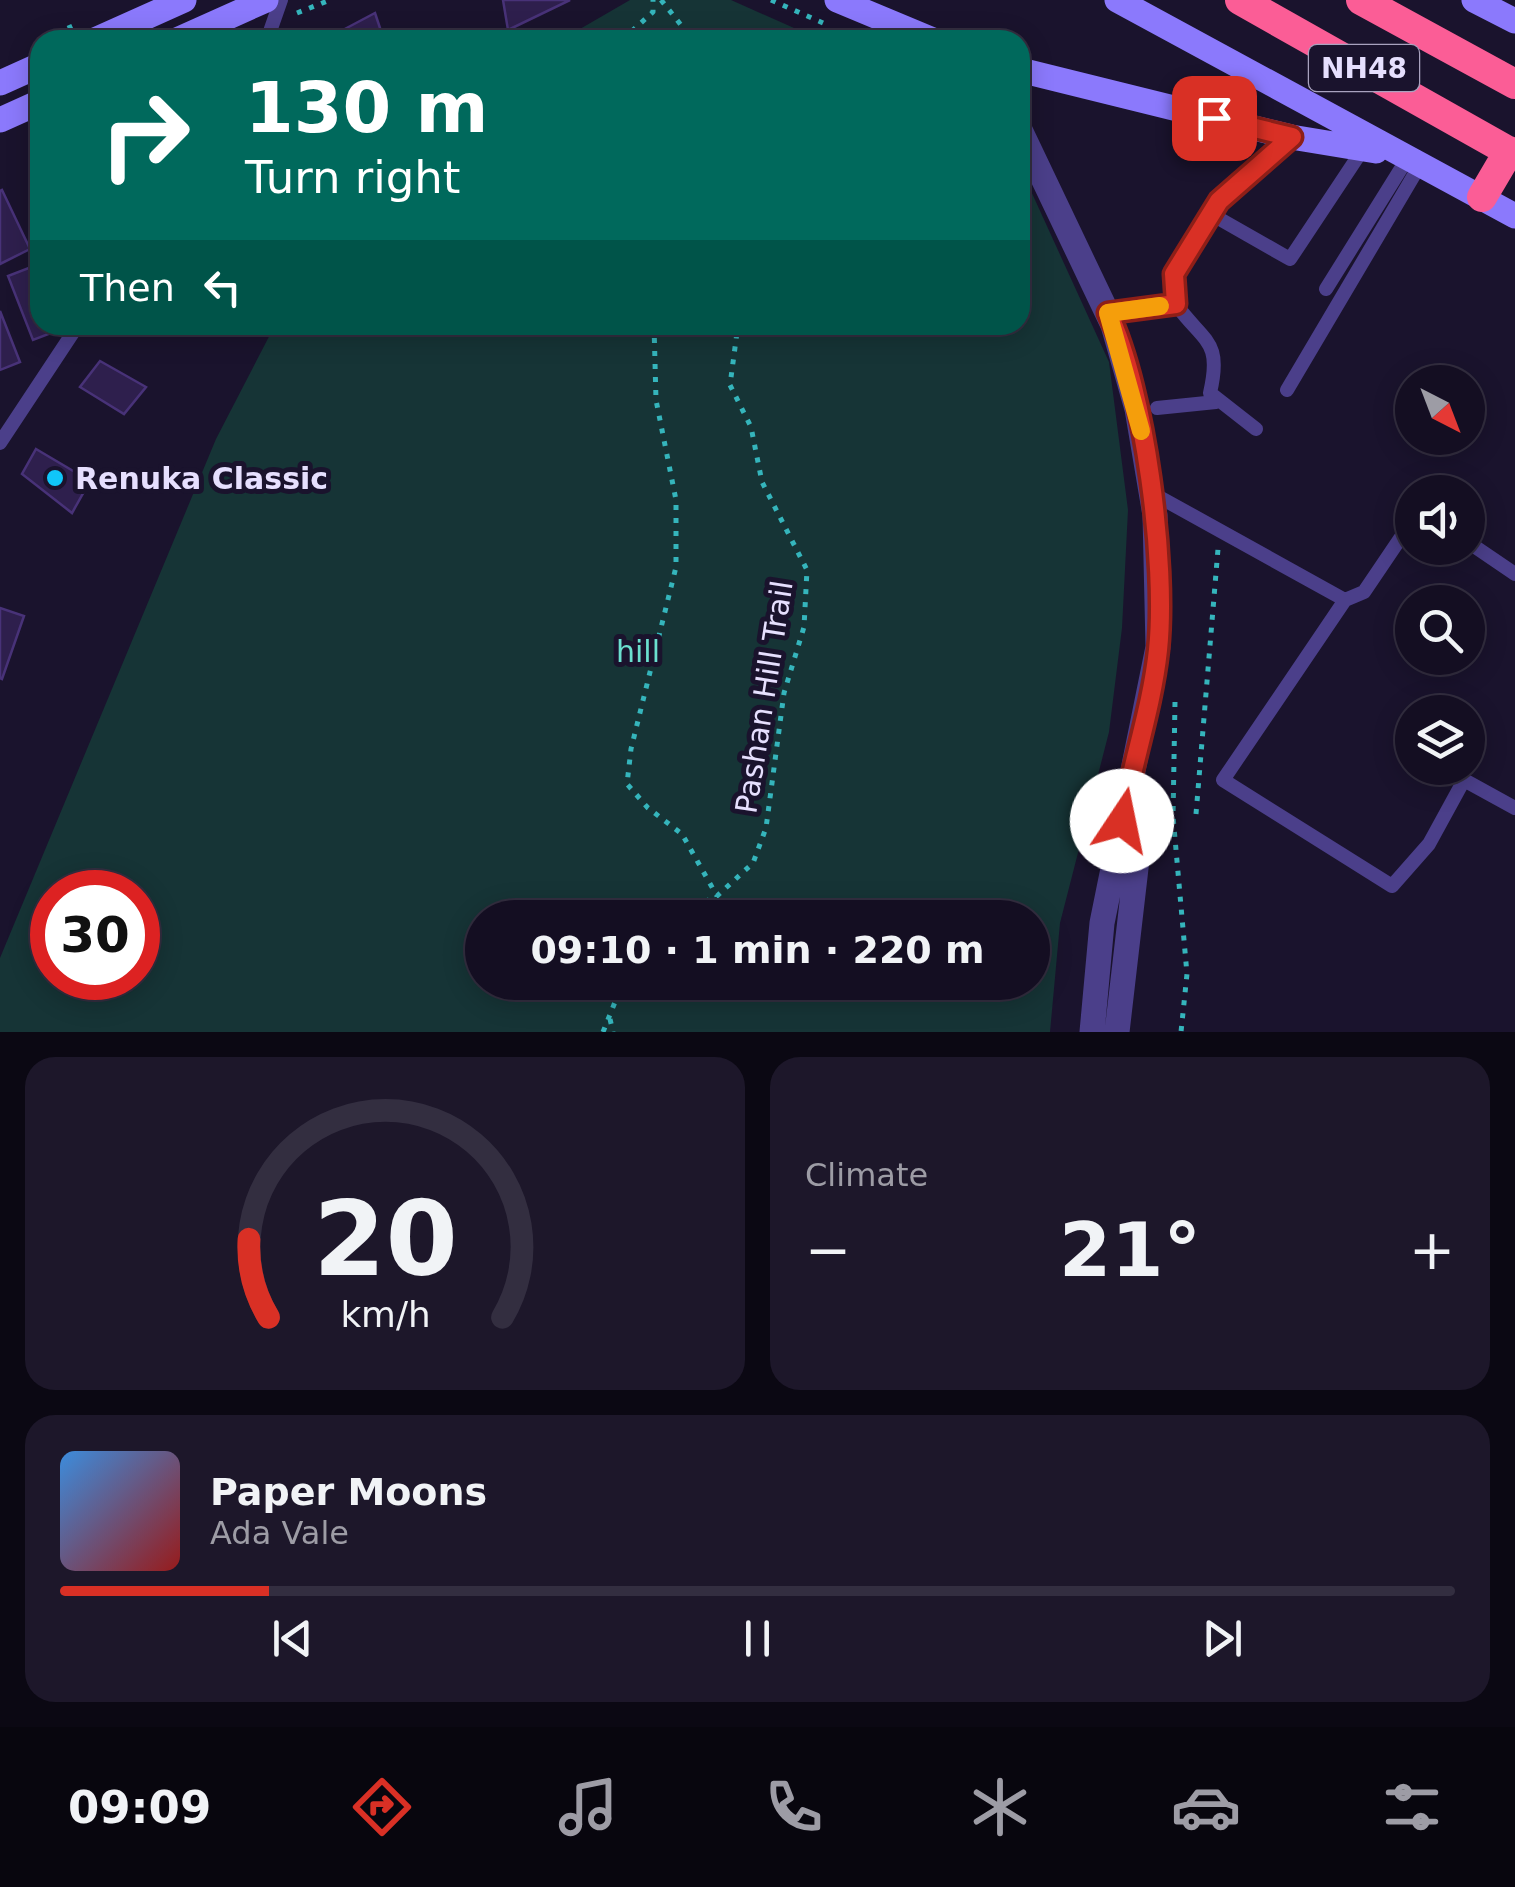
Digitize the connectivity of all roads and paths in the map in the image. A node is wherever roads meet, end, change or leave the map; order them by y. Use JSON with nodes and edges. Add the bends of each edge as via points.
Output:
{"nodes":[{"id":1,"x":184,"y":0,"type":"edge"},
{"id":2,"x":266,"y":0,"type":"edge"},
{"id":3,"x":281,"y":0,"type":"edge"},
{"id":4,"x":653,"y":0,"type":"edge"},
{"id":5,"x":661,"y":0,"type":"edge"},
{"id":6,"x":771,"y":0,"type":"edge"},
{"id":7,"x":837,"y":0,"type":"edge"},
{"id":8,"x":1117,"y":0,"type":"edge"},
{"id":9,"x":1240,"y":0,"type":"edge"},
{"id":10,"x":1362,"y":0,"type":"edge"},
{"id":11,"x":1474,"y":0,"type":"edge"},
{"id":12,"x":1414,"y":13,"type":"edge"},
{"id":13,"x":1515,"y":21,"type":"edge"},
{"id":14,"x":824,"y":24,"type":"dead end"},
{"id":15,"x":117,"y":30,"type":"edge"},
{"id":16,"x":199,"y":30,"type":"edge"},
{"id":17,"x":270,"y":30,"type":"edge"},
{"id":18,"x":633,"y":30,"type":"edge"},
{"id":19,"x":685,"y":30,"type":"edge"},
{"id":20,"x":909,"y":30,"type":"edge"},
{"id":21,"x":30,"y":70,"type":"edge"},
{"id":22,"x":1030,"y":72,"type":"edge"},
{"id":23,"x":0,"y":83,"type":"edge"},
{"id":24,"x":1515,"y":84,"type":"edge"},
{"id":25,"x":30,"y":106,"type":"edge"},
{"id":26,"x":0,"y":120,"type":"edge"},
{"id":27,"x":1292,"y":137,"type":"junction"},
{"id":28,"x":1363,"y":149,"type":"junction"},
{"id":29,"x":1030,"y":151,"type":"edge"},
{"id":30,"x":1512,"y":153,"type":"edge"},
{"id":31,"x":1408,"y":160,"type":"junction"},
{"id":32,"x":1482,"y":198,"type":"junction"},
{"id":33,"x":1211,"y":214,"type":"junction"},
{"id":34,"x":1515,"y":216,"type":"edge"},
{"id":35,"x":1326,"y":290,"type":"dead end"},
{"id":36,"x":1176,"y":304,"type":"junction"},
{"id":37,"x":1108,"y":313,"type":"junction"},
{"id":38,"x":71,"y":335,"type":"edge"},
{"id":39,"x":654,"y":335,"type":"edge"},
{"id":40,"x":737,"y":335,"type":"edge"},
{"id":41,"x":1287,"y":390,"type":"dead end"},
{"id":42,"x":1216,"y":402,"type":"junction"},
{"id":43,"x":1157,"y":408,"type":"dead end"},
{"id":44,"x":18,"y":411,"type":"junction"},
{"id":45,"x":0,"y":418,"type":"edge"},
{"id":46,"x":1256,"y":429,"type":"dead end"},
{"id":47,"x":0,"y":444,"type":"edge"},
{"id":48,"x":1151,"y":492,"type":"junction"},
{"id":49,"x":1220,"y":531,"type":"junction"},
{"id":50,"x":1395,"y":546,"type":"edge"},
{"id":51,"x":1485,"y":554,"type":"edge"},
{"id":52,"x":1515,"y":574,"type":"edge"},
{"id":53,"x":1345,"y":600,"type":"junction"},
{"id":54,"x":1158,"y":646,"type":"junction"},
{"id":55,"x":1129,"y":782,"type":"junction"},
{"id":56,"x":1515,"y":808,"type":"edge"},
{"id":57,"x":1196,"y":814,"type":"dead end"},
{"id":58,"x":717,"y":896,"type":"junction"},
{"id":59,"x":708,"y":900,"type":"edge"},
{"id":60,"x":616,"y":1000,"type":"edge"},
{"id":61,"x":610,"y":1016,"type":"junction"},
{"id":62,"x":604,"y":1032,"type":"edge"},
{"id":63,"x":613,"y":1032,"type":"edge"},
{"id":64,"x":1092,"y":1032,"type":"edge"},
{"id":65,"x":1116,"y":1032,"type":"edge"},
{"id":66,"x":1181,"y":1032,"type":"edge"}],
"edges":[{"from":1,"to":15,"type":"street"},
{"from":2,"to":16,"type":"street"},
{"from":3,"to":17,"type":"lane"},
{"from":4,"to":18,"type":"path","via":[[653,12]]},
{"from":5,"to":19,"type":"path"},
{"from":6,"to":14,"type":"path"},
{"from":7,"to":20,"type":"street"},
{"from":8,"to":31,"type":"street"},
{"from":9,"to":30,"type":"highway","number":"NH48"},
{"from":10,"to":12,"type":"highway","number":"NH48"},
{"from":11,"to":13,"type":"street"},
{"from":12,"to":24,"type":"highway","number":"NH48"},
{"from":21,"to":23,"type":"street"},
{"from":22,"to":27,"type":"street"},
{"from":25,"to":26,"type":"street"},
{"from":27,"to":28,"type":"street"},
{"from":27,"to":33,"type":"lane"},
{"from":28,"to":31,"type":"street"},
{"from":28,"to":33,"type":"lane","via":[[1290,260]]},
{"from":29,"to":37,"type":"street"},
{"from":30,"to":32,"type":"highway"},
{"from":31,"to":32,"type":"street"},
{"from":31,"to":35,"type":"lane"},
{"from":31,"to":41,"type":"lane"},
{"from":32,"to":34,"type":"street"},
{"from":33,"to":36,"type":"lane","via":[[1174,274]]},
{"from":36,"to":37,"type":"lane"},
{"from":36,"to":42,"type":"lane","via":[[1212,344],[1210,393]]},
{"from":37,"to":48,"type":"street","via":[[1137,409]]},
{"from":38,"to":44,"type":"lane"},
{"from":39,"to":58,"type":"path","via":[[656,400],[676,500],[676,567],[627,784],[682,834]]},
{"from":40,"to":58,"type":"path","name":"Pashan Hill Trail","via":[[730,385],[752,426],[762,482],[807,570],[804,627],[784,693],[766,828],[753,864]]},
{"from":42,"to":43,"type":"lane"},
{"from":42,"to":46,"type":"lane"},
{"from":44,"to":45,"type":"lane"},
{"from":44,"to":47,"type":"lane"},
{"from":48,"to":49,"type":"lane"},
{"from":48,"to":54,"type":"street"},
{"from":49,"to":53,"type":"lane"},
{"from":49,"to":57,"type":"path"},
{"from":50,"to":53,"type":"lane","via":[[1364,592]]},
{"from":51,"to":52,"type":"lane"},
{"from":53,"to":56,"type":"lane","via":[[1223,780],[1392,886],[1429,844],[1464,780]]},
{"from":54,"to":55,"type":"street"},
{"from":54,"to":66,"type":"path","via":[[1174,686],[1176,718],[1172,816],[1188,974]]},
{"from":55,"to":64,"type":"street","via":[[1102,923]]},
{"from":55,"to":65,"type":"street","via":[[1140,824]]},
{"from":58,"to":59,"type":"path","name":"Pashan Hill Trail"},
{"from":60,"to":61,"type":"path"},
{"from":61,"to":62,"type":"path"},
{"from":61,"to":63,"type":"path"}]}
